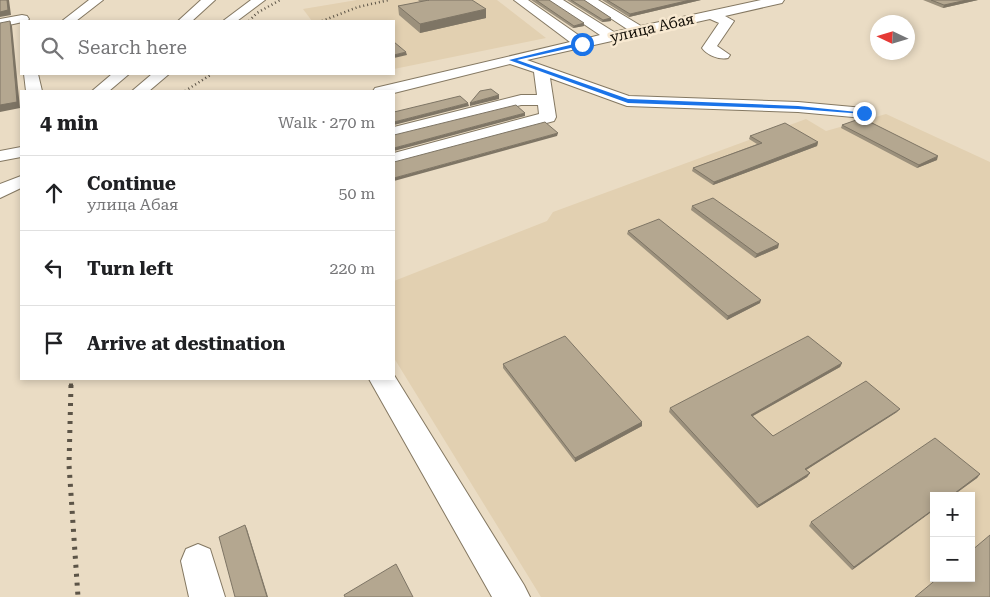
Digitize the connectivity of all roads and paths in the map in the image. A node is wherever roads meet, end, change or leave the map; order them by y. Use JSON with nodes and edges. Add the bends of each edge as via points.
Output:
{"nodes":[{"id":1,"x":97,"y":0,"type":"edge"},
{"id":2,"x":209,"y":0,"type":"edge"},
{"id":3,"x":260,"y":0,"type":"edge"},
{"id":4,"x":520,"y":0,"type":"edge"},
{"id":5,"x":554,"y":0,"type":"edge"},
{"id":6,"x":589,"y":0,"type":"edge"},
{"id":7,"x":778,"y":0,"type":"edge"},
{"id":8,"x":712,"y":15,"type":"junction"},
{"id":9,"x":22,"y":17,"type":"edge"},
{"id":10,"x":69,"y":20,"type":"edge"},
{"id":11,"x":185,"y":20,"type":"edge"},
{"id":12,"x":230,"y":20,"type":"edge"},
{"id":13,"x":0,"y":23,"type":"edge"},
{"id":14,"x":638,"y":31,"type":"junction"},
{"id":15,"x":612,"y":37,"type":"junction"},
{"id":16,"x":582,"y":44,"type":"junction"},
{"id":17,"x":723,"y":55,"type":"dead end"},
{"id":18,"x":511,"y":60,"type":"junction"},
{"id":19,"x":541,"y":70,"type":"junction"},
{"id":20,"x":31,"y":75,"type":"edge"},
{"id":21,"x":120,"y":75,"type":"edge"},
{"id":22,"x":160,"y":75,"type":"edge"},
{"id":23,"x":34,"y":90,"type":"edge"},
{"id":24,"x":101,"y":90,"type":"edge"},
{"id":25,"x":141,"y":90,"type":"edge"},
{"id":26,"x":385,"y":90,"type":"edge"},
{"id":27,"x":545,"y":100,"type":"junction"},
{"id":28,"x":864,"y":113,"type":"dead end"},
{"id":29,"x":395,"y":132,"type":"edge"},
{"id":30,"x":20,"y":152,"type":"edge"},
{"id":31,"x":0,"y":156,"type":"edge"},
{"id":32,"x":395,"y":159,"type":"edge"},
{"id":33,"x":20,"y":182,"type":"edge"},
{"id":34,"x":0,"y":192,"type":"edge"},
{"id":35,"x":383,"y":380,"type":"edge"},
{"id":36,"x":198,"y":561,"type":"dead end"},
{"id":37,"x":207,"y":597,"type":"edge"},
{"id":38,"x":512,"y":597,"type":"edge"}],
"edges":[{"from":1,"to":10,"type":"street"},
{"from":2,"to":11,"type":"street"},
{"from":3,"to":12,"type":"street"},
{"from":4,"to":16,"type":"street"},
{"from":5,"to":15,"type":"street"},
{"from":6,"to":14,"type":"street"},
{"from":7,"to":8,"type":"street","name":"улица Абая"},
{"from":8,"to":14,"type":"street","name":"улица Абая"},
{"from":8,"to":17,"type":"street","via":[[727,21],[709,48]]},
{"from":9,"to":13,"type":"street"},
{"from":14,"to":15,"type":"street","name":"улица Абая"},
{"from":15,"to":16,"type":"street","name":"улица Абая"},
{"from":16,"to":18,"type":"street","name":"улица Абая"},
{"from":18,"to":19,"type":"street"},
{"from":18,"to":26,"type":"street","name":"улица Абая"},
{"from":19,"to":27,"type":"street"},
{"from":19,"to":28,"type":"street","via":[[628,101],[798,107]]},
{"from":20,"to":23,"type":"street"},
{"from":21,"to":24,"type":"street"},
{"from":22,"to":25,"type":"street"},
{"from":27,"to":29,"type":"street","via":[[521,100]]},
{"from":27,"to":32,"type":"street","via":[[548,117]]},
{"from":30,"to":31,"type":"street"},
{"from":33,"to":34,"type":"street"},
{"from":35,"to":38,"type":"street"},
{"from":36,"to":37,"type":"street"}]}
